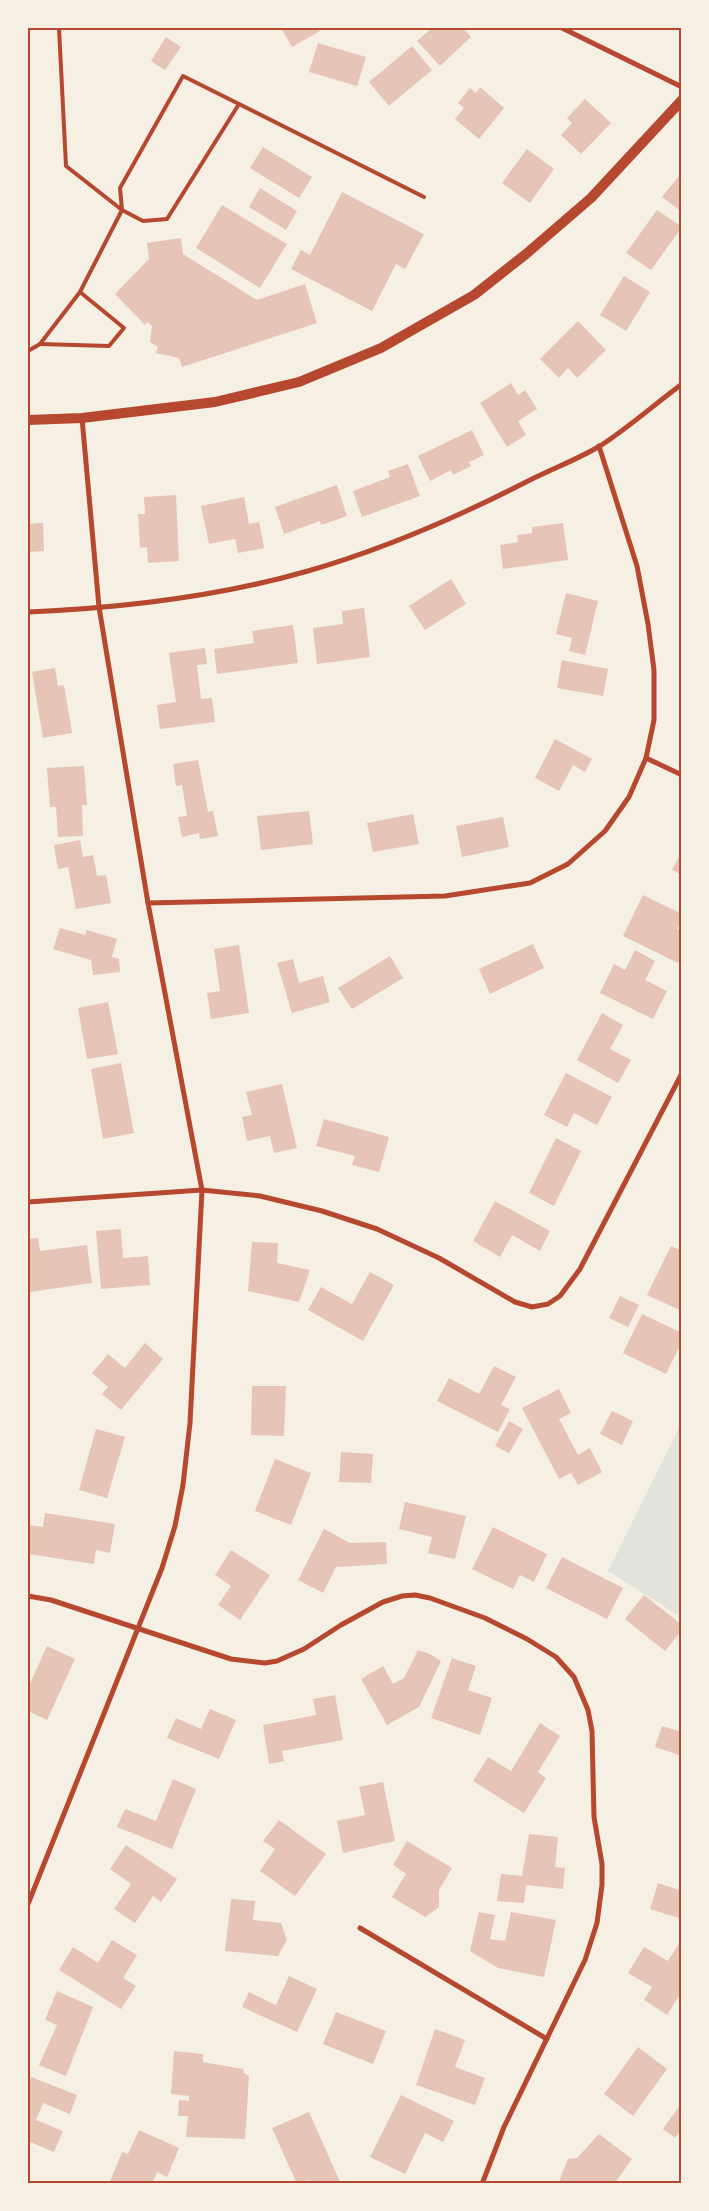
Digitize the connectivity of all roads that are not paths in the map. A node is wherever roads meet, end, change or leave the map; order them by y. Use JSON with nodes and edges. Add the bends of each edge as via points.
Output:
{"nodes":[{"id":1,"x":59,"y":28,"type":"edge"},
{"id":2,"x":562,"y":28,"type":"edge"},
{"id":3,"x":682,"y":86,"type":"edge"},
{"id":4,"x":682,"y":100,"type":"edge"},
{"id":5,"x":238,"y":104,"type":"junction"},
{"id":6,"x":424,"y":196,"type":"dead end"},
{"id":7,"x":122,"y":210,"type":"junction"},
{"id":8,"x":80,"y":292,"type":"junction"},
{"id":9,"x":40,"y":344,"type":"junction"},
{"id":10,"x":28,"y":351,"type":"edge"},
{"id":11,"x":682,"y":384,"type":"edge"},
{"id":12,"x":82,"y":418,"type":"junction"},
{"id":13,"x":28,"y":420,"type":"edge"},
{"id":14,"x":599,"y":446,"type":"junction"},
{"id":15,"x":99,"y":607,"type":"junction"},
{"id":16,"x":28,"y":612,"type":"edge"},
{"id":17,"x":646,"y":758,"type":"junction"},
{"id":18,"x":682,"y":775,"type":"edge"},
{"id":19,"x":148,"y":903,"type":"junction"},
{"id":20,"x":682,"y":1074,"type":"edge"},
{"id":21,"x":202,"y":1190,"type":"junction"},
{"id":22,"x":28,"y":1202,"type":"edge"},
{"id":23,"x":28,"y":1596,"type":"edge"},
{"id":24,"x":139,"y":1628,"type":"junction"},
{"id":25,"x":28,"y":1904,"type":"edge"},
{"id":26,"x":360,"y":1928,"type":"dead end"},
{"id":27,"x":547,"y":2039,"type":"junction"},
{"id":28,"x":482,"y":2184,"type":"edge"}],
"edges":[{"from":1,"to":7,"type":"lane","via":[[66,166]]},
{"from":2,"to":3,"type":"street"},
{"from":4,"to":12,"type":"main road","via":[[591,198],[526,254],[474,295],[381,348],[298,382],[214,402]]},
{"from":5,"to":6,"type":"lane"},
{"from":5,"to":7,"type":"lane","via":[[167,219],[143,221]]},
{"from":5,"to":7,"type":"lane","via":[[183,76],[120,188]]},
{"from":7,"to":8,"type":"lane"},
{"from":8,"to":9,"type":"lane"},
{"from":8,"to":9,"type":"lane","via":[[124,328],[109,346]]},
{"from":9,"to":10,"type":"lane"},
{"from":11,"to":14,"type":"street"},
{"from":12,"to":13,"type":"main road"},
{"from":12,"to":15,"type":"street"},
{"from":14,"to":15,"type":"street","via":[[413,534],[308,571],[245,586]]},
{"from":14,"to":17,"type":"street","via":[[637,566],[648,624],[654,670],[654,720]]},
{"from":15,"to":16,"type":"street"},
{"from":15,"to":19,"type":"street"},
{"from":17,"to":18,"type":"street"},
{"from":17,"to":19,"type":"street","via":[[629,796],[605,831],[568,864],[530,883],[444,896]]},
{"from":19,"to":21,"type":"street"},
{"from":20,"to":21,"type":"street","via":[[585,1262],[566,1290],[548,1304],[532,1307],[515,1302],[439,1258],[377,1229],[322,1210],[260,1196]]},
{"from":21,"to":22,"type":"street"},
{"from":21,"to":24,"type":"street","via":[[190,1423],[183,1485],[175,1526]]},
{"from":23,"to":24,"type":"street","via":[[51,1600]]},
{"from":24,"to":25,"type":"street"},
{"from":24,"to":27,"type":"street","via":[[231,1659],[265,1663],[297,1653],[383,1602],[415,1596],[430,1598],[485,1618],[556,1657],[574,1677],[582,1692],[592,1731],[594,1817],[602,1885],[597,1923],[586,1960]]},
{"from":26,"to":27,"type":"street"},
{"from":27,"to":28,"type":"street","via":[[504,2127]]}]}
